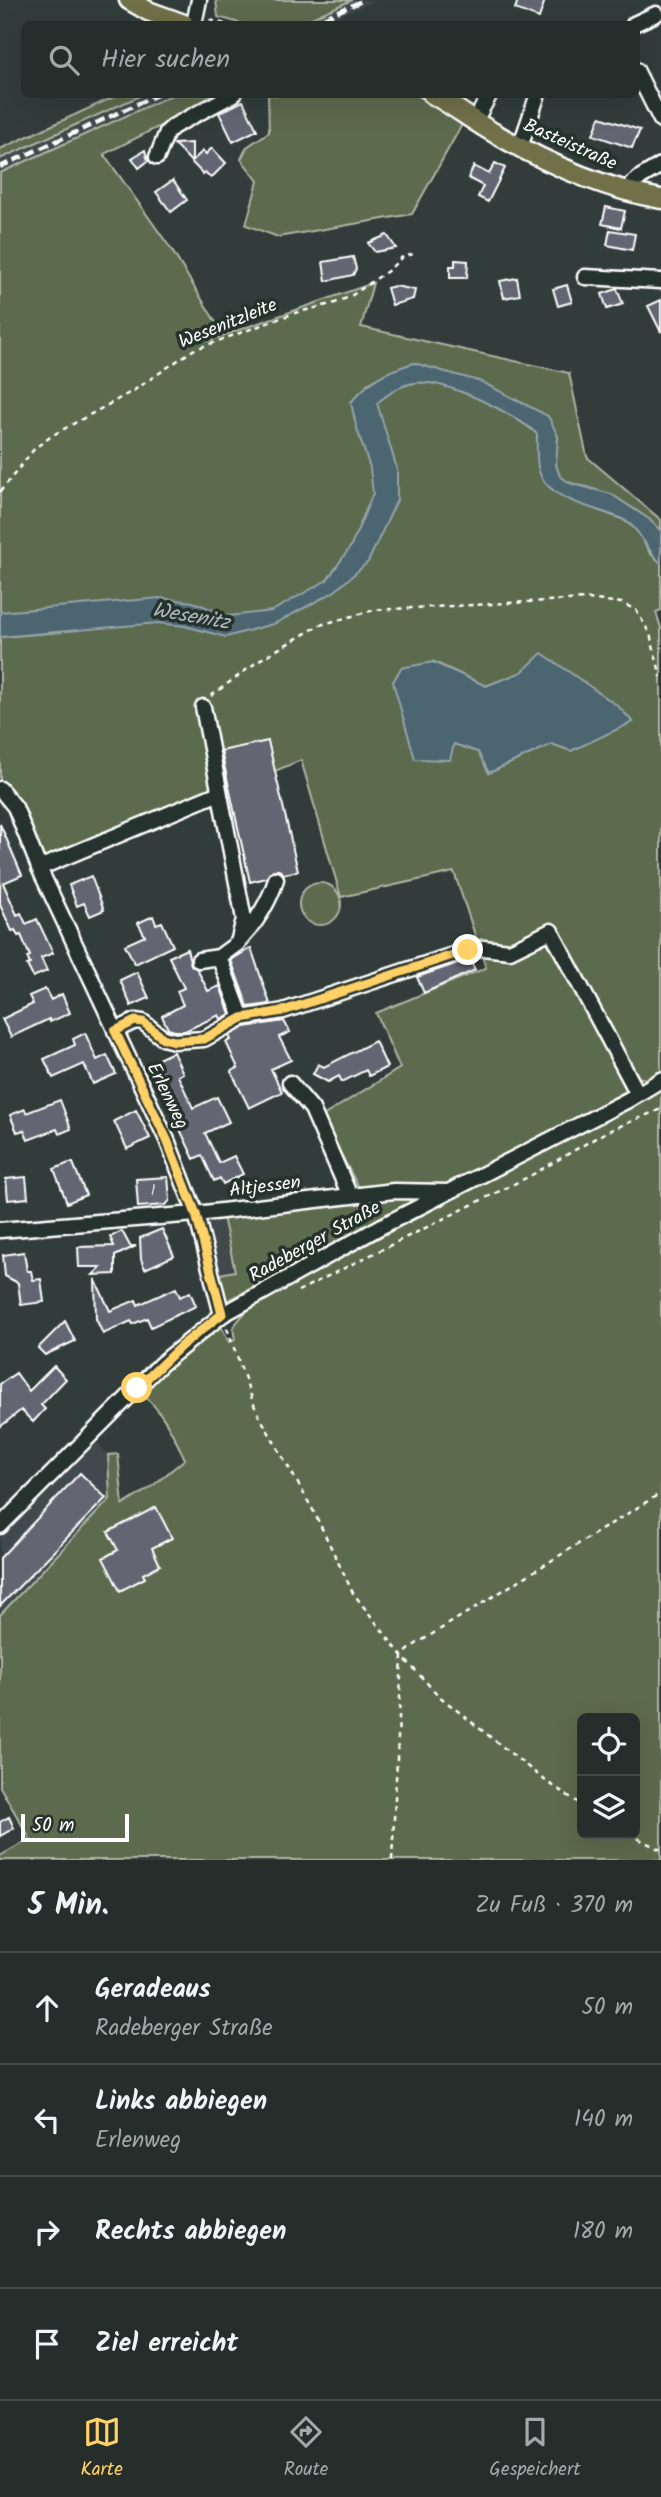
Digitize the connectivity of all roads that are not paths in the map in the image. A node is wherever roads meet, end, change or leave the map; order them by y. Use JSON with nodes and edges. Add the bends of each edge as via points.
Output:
{"nodes":[{"id":1,"x":129,"y":0,"type":"edge"},
{"id":2,"x":199,"y":0,"type":"edge"},
{"id":3,"x":656,"y":14,"type":"dead end"},
{"id":4,"x":176,"y":21,"type":"edge"},
{"id":5,"x":195,"y":21,"type":"edge"},
{"id":6,"x":640,"y":21,"type":"edge"},
{"id":7,"x":640,"y":78,"type":"edge"},
{"id":8,"x":226,"y":98,"type":"edge"},
{"id":9,"x":438,"y":98,"type":"edge"},
{"id":10,"x":488,"y":98,"type":"edge"},
{"id":11,"x":537,"y":98,"type":"edge"},
{"id":12,"x":661,"y":120,"type":"edge"},
{"id":13,"x":475,"y":121,"type":"junction"},
{"id":14,"x":520,"y":147,"type":"junction"},
{"id":15,"x":157,"y":157,"type":"dead end"},
{"id":16,"x":661,"y":165,"type":"edge"},
{"id":17,"x":624,"y":191,"type":"junction"},
{"id":18,"x":661,"y":199,"type":"edge"},
{"id":19,"x":586,"y":277,"type":"dead end"},
{"id":20,"x":661,"y":281,"type":"edge"},
{"id":21,"x":203,"y":707,"type":"road end"},
{"id":22,"x":0,"y":789,"type":"edge"},
{"id":23,"x":219,"y":793,"type":"junction"},
{"id":24,"x":39,"y":868,"type":"junction"},
{"id":25,"x":276,"y":879,"type":"dead end"},
{"id":26,"x":238,"y":943,"type":"junction"},
{"id":27,"x":219,"y":957,"type":"junction"},
{"id":28,"x":199,"y":960,"type":"dead end"},
{"id":29,"x":242,"y":1018,"type":"junction"},
{"id":30,"x":115,"y":1031,"type":"junction"},
{"id":31,"x":661,"y":1080,"type":"edge"},
{"id":32,"x":290,"y":1083,"type":"dead end"},
{"id":33,"x":638,"y":1094,"type":"junction"},
{"id":34,"x":450,"y":1192,"type":"junction"},
{"id":35,"x":350,"y":1196,"type":"junction"},
{"id":36,"x":196,"y":1214,"type":"junction"},
{"id":37,"x":0,"y":1230,"type":"edge"},
{"id":38,"x":222,"y":1314,"type":"junction"},
{"id":39,"x":0,"y":1526,"type":"edge"}],
"edges":[{"from":1,"to":4,"type":"main road"},
{"from":2,"to":5,"type":"street"},
{"from":3,"to":6,"type":"street"},
{"from":7,"to":12,"type":"street"},
{"from":8,"to":15,"type":"street","via":[[174,126]]},
{"from":9,"to":13,"type":"main road","name":"Basteistraße"},
{"from":10,"to":13,"type":"street"},
{"from":11,"to":14,"type":"street"},
{"from":13,"to":14,"type":"main road","name":"Basteistraße"},
{"from":14,"to":17,"type":"main road","name":"Basteistraße","via":[[580,177]]},
{"from":16,"to":17,"type":"street"},
{"from":17,"to":18,"type":"main road","name":"Basteistraße"},
{"from":19,"to":20,"type":"street"},
{"from":21,"to":23,"type":"street"},
{"from":22,"to":24,"type":"street","name":"Erlenweg","via":[[15,807]]},
{"from":23,"to":24,"type":"street"},
{"from":23,"to":26,"type":"street","via":[[244,919]]},
{"from":24,"to":30,"type":"street","name":"Erlenweg"},
{"from":25,"to":26,"type":"street","via":[[250,930]]},
{"from":26,"to":27,"type":"street"},
{"from":27,"to":28,"type":"street"},
{"from":27,"to":29,"type":"street"},
{"from":29,"to":30,"type":"street","via":[[204,1039],[186,1041],[163,1038],[143,1022]]},
{"from":29,"to":33,"type":"street","via":[[283,1011],[468,950],[510,951],[551,931]]},
{"from":30,"to":36,"type":"street","name":"Erlenweg"},
{"from":31,"to":33,"type":"street","name":"Radeberger Straße"},
{"from":32,"to":35,"type":"street","via":[[312,1109]]},
{"from":33,"to":34,"type":"street","name":"Radeberger Straße"},
{"from":34,"to":35,"type":"street","name":"Altjessen"},
{"from":34,"to":38,"type":"street","name":"Radeberger Straße"},
{"from":35,"to":36,"type":"street","name":"Altjessen"},
{"from":36,"to":37,"type":"street","name":"Altjessen"},
{"from":36,"to":38,"type":"street","name":"Erlenweg"},
{"from":38,"to":39,"type":"street","name":"Radeberger Straße","via":[[161,1364]]}]}
